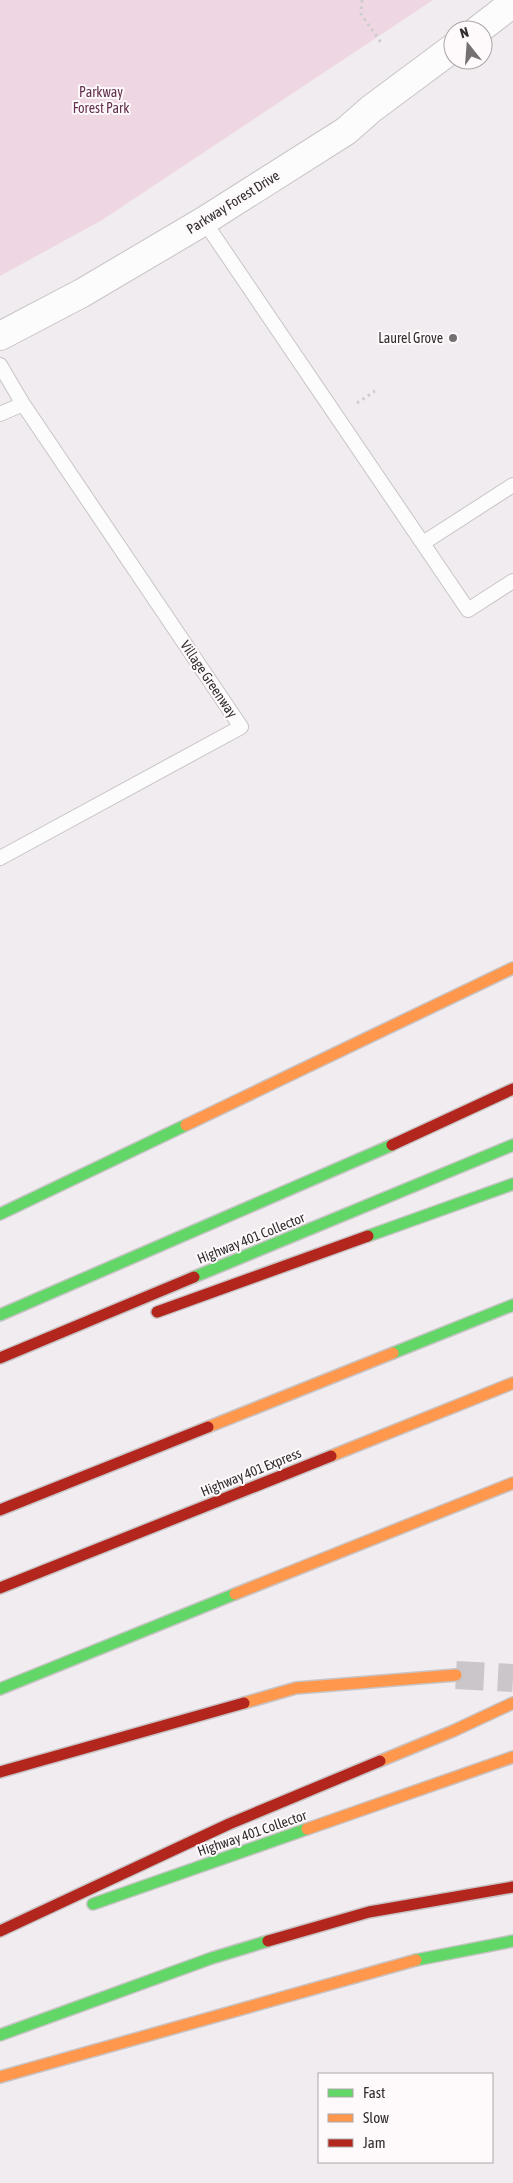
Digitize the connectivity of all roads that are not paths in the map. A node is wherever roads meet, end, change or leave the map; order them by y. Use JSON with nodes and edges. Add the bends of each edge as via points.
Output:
{"nodes":[{"id":1,"x":513,"y":3,"type":"edge"},
{"id":2,"x":491,"y":20,"type":"edge"},
{"id":3,"x":443,"y":55,"type":"edge"},
{"id":4,"x":204,"y":220,"type":"junction"},
{"id":5,"x":0,"y":336,"type":"edge"},
{"id":6,"x":0,"y":365,"type":"edge"},
{"id":7,"x":23,"y":404,"type":"junction"},
{"id":8,"x":0,"y":414,"type":"edge"},
{"id":9,"x":513,"y":485,"type":"edge"},
{"id":10,"x":423,"y":543,"type":"junction"},
{"id":11,"x":513,"y":581,"type":"edge"},
{"id":12,"x":0,"y":858,"type":"edge"},
{"id":13,"x":513,"y":968,"type":"edge"},
{"id":14,"x":513,"y":1089,"type":"edge"},
{"id":15,"x":513,"y":1146,"type":"edge"},
{"id":16,"x":513,"y":1184,"type":"edge"},
{"id":17,"x":0,"y":1214,"type":"edge"},
{"id":18,"x":513,"y":1304,"type":"edge"},
{"id":19,"x":150,"y":1314,"type":"dead end"},
{"id":20,"x":0,"y":1315,"type":"edge"},
{"id":21,"x":56,"y":1347,"type":"dead end"},
{"id":22,"x":0,"y":1358,"type":"edge"},
{"id":23,"x":0,"y":1367,"type":"edge"},
{"id":24,"x":513,"y":1382,"type":"edge"},
{"id":25,"x":513,"y":1483,"type":"edge"},
{"id":26,"x":0,"y":1510,"type":"edge"},
{"id":27,"x":0,"y":1588,"type":"edge"},
{"id":28,"x":456,"y":1675,"type":"tunnel mouth"},
{"id":29,"x":0,"y":1689,"type":"edge"},
{"id":30,"x":513,"y":1703,"type":"edge"},
{"id":31,"x":513,"y":1757,"type":"edge"},
{"id":32,"x":0,"y":1772,"type":"edge"},
{"id":33,"x":513,"y":1887,"type":"edge"},
{"id":34,"x":84,"y":1908,"type":"dead end"},
{"id":35,"x":56,"y":1918,"type":"dead end"},
{"id":36,"x":0,"y":1931,"type":"edge"},
{"id":37,"x":0,"y":1937,"type":"edge"},
{"id":38,"x":513,"y":1941,"type":"edge"},
{"id":39,"x":0,"y":2034,"type":"edge"},
{"id":40,"x":0,"y":2077,"type":"edge"}],
"edges":[{"from":1,"to":2,"type":"street"},
{"from":3,"to":4,"type":"street","name":"Parkway Forest Drive","via":[[346,131]]},
{"from":4,"to":5,"type":"street","name":"Parkway Forest Drive","via":[[82,293]]},
{"from":4,"to":10,"type":"lane"},
{"from":6,"to":7,"type":"lane","name":"Village Greenway"},
{"from":7,"to":8,"type":"lane"},
{"from":7,"to":12,"type":"lane","name":"Village Greenway","via":[[241,727]]},
{"from":9,"to":10,"type":"lane"},
{"from":10,"to":11,"type":"lane","via":[[468,610]]},
{"from":13,"to":17,"type":"highway"},
{"from":14,"to":20,"type":"highway","via":[[408,1138]]},
{"from":15,"to":22,"type":"highway","name":"Highway 401 Collector"},
{"from":16,"to":19,"type":"highway"},
{"from":18,"to":26,"type":"highway"},
{"from":21,"to":23,"type":"highway"},
{"from":24,"to":27,"type":"highway","name":"Highway 401 Express"},
{"from":25,"to":29,"type":"highway"},
{"from":28,"to":32,"type":"highway","via":[[296,1688]]},
{"from":30,"to":36,"type":"highway","via":[[230,1824]]},
{"from":31,"to":34,"type":"highway","name":"Highway 401 Collector"},
{"from":33,"to":39,"type":"highway","via":[[369,1912],[212,1958]]},
{"from":35,"to":37,"type":"highway"},
{"from":38,"to":40,"type":"highway","via":[[408,1962]]}]}
